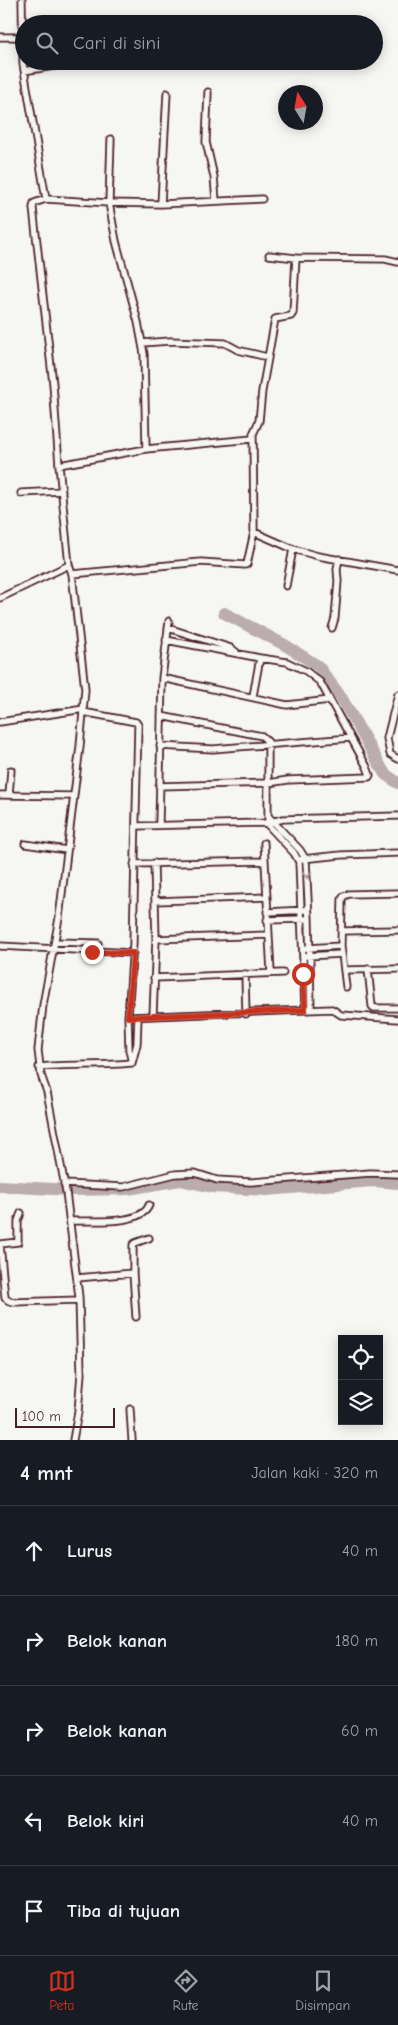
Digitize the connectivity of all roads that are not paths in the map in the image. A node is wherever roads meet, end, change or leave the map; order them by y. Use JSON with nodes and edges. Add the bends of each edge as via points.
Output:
{"nodes":[{"id":1,"x":22,"y":0,"type":"edge"},
{"id":2,"x":22,"y":15,"type":"edge"},
{"id":3,"x":0,"y":37,"type":"edge"},
{"id":4,"x":15,"y":37,"type":"edge"},
{"id":5,"x":30,"y":70,"type":"edge"},
{"id":6,"x":24,"y":71,"type":"joint"},
{"id":7,"x":167,"y":92,"type":"dead end"},
{"id":8,"x":208,"y":92,"type":"dead end"},
{"id":9,"x":111,"y":139,"type":"dead end"},
{"id":10,"x":46,"y":199,"type":"junction"},
{"id":11,"x":262,"y":199,"type":"dead end"},
{"id":12,"x":216,"y":201,"type":"junction"},
{"id":13,"x":109,"y":203,"type":"junction"},
{"id":14,"x":162,"y":204,"type":"junction"},
{"id":15,"x":269,"y":255,"type":"dead end"},
{"id":16,"x":296,"y":258,"type":"junction"},
{"id":17,"x":398,"y":262,"type":"edge"},
{"id":18,"x":142,"y":343,"type":"junction"},
{"id":19,"x":267,"y":357,"type":"junction"},
{"id":20,"x":253,"y":434,"type":"junction"},
{"id":21,"x":146,"y":449,"type":"junction"},
{"id":22,"x":59,"y":465,"type":"junction"},
{"id":23,"x":62,"y":491,"type":"junction"},
{"id":24,"x":21,"y":493,"type":"dead end"},
{"id":25,"x":254,"y":532,"type":"junction"},
{"id":26,"x":289,"y":547,"type":"junction"},
{"id":27,"x":339,"y":559,"type":"junction"},
{"id":28,"x":69,"y":565,"type":"junction"},
{"id":29,"x":398,"y":570,"type":"edge"},
{"id":30,"x":72,"y":574,"type":"junction"},
{"id":31,"x":286,"y":586,"type":"dead end"},
{"id":32,"x":0,"y":598,"type":"edge"},
{"id":33,"x":332,"y":628,"type":"dead end"},
{"id":34,"x":166,"y":640,"type":"junction"},
{"id":35,"x":238,"y":654,"type":"junction"},
{"id":36,"x":260,"y":658,"type":"junction"},
{"id":37,"x":162,"y":678,"type":"junction"},
{"id":38,"x":398,"y":694,"type":"edge"},
{"id":39,"x":253,"y":696,"type":"junction"},
{"id":40,"x":330,"y":700,"type":"junction"},
{"id":41,"x":84,"y":710,"type":"junction"},
{"id":42,"x":161,"y":716,"type":"junction"},
{"id":43,"x":395,"y":718,"type":"edge"},
{"id":44,"x":0,"y":722,"type":"edge"},
{"id":45,"x":351,"y":738,"type":"junction"},
{"id":46,"x":268,"y":744,"type":"junction"},
{"id":47,"x":160,"y":746,"type":"junction"},
{"id":48,"x":398,"y":759,"type":"edge"},
{"id":49,"x":11,"y":770,"type":"dead end"},
{"id":50,"x":268,"y":783,"type":"junction"},
{"id":51,"x":159,"y":786,"type":"junction"},
{"id":52,"x":0,"y":795,"type":"edge"},
{"id":53,"x":9,"y":795,"type":"junction"},
{"id":54,"x":73,"y":796,"type":"junction"},
{"id":55,"x":398,"y":816,"type":"edge"},
{"id":56,"x":271,"y":818,"type":"junction"},
{"id":57,"x":266,"y":823,"type":"junction"},
{"id":58,"x":159,"y":825,"type":"junction"},
{"id":59,"x":137,"y":826,"type":"junction"},
{"id":60,"x":264,"y":843,"type":"dead end"},
{"id":61,"x":25,"y":844,"type":"dead end"},
{"id":62,"x":67,"y":850,"type":"junction"},
{"id":63,"x":398,"y":853,"type":"edge"},
{"id":64,"x":304,"y":858,"type":"junction"},
{"id":65,"x":298,"y":860,"type":"junction"},
{"id":66,"x":264,"y":861,"type":"junction"},
{"id":67,"x":154,"y":863,"type":"junction"},
{"id":68,"x":134,"y":864,"type":"junction"},
{"id":69,"x":398,"y":893,"type":"edge"},
{"id":70,"x":266,"y":897,"type":"junction"},
{"id":71,"x":155,"y":901,"type":"junction"},
{"id":72,"x":302,"y":910,"type":"junction"},
{"id":73,"x":309,"y":910,"type":"junction"},
{"id":74,"x":267,"y":912,"type":"junction"},
{"id":75,"x":302,"y":918,"type":"junction"},
{"id":76,"x":309,"y":919,"type":"junction"},
{"id":77,"x":268,"y":920,"type":"junction"},
{"id":78,"x":398,"y":930,"type":"edge"},
{"id":79,"x":341,"y":931,"type":"junction"},
{"id":80,"x":268,"y":935,"type":"junction"},
{"id":81,"x":156,"y":939,"type":"junction"},
{"id":82,"x":98,"y":943,"type":"dead end"},
{"id":83,"x":54,"y":945,"type":"junction"},
{"id":84,"x":0,"y":946,"type":"edge"},
{"id":85,"x":341,"y":946,"type":"junction"},
{"id":86,"x":302,"y":948,"type":"junction"},
{"id":87,"x":310,"y":948,"type":"junction"},
{"id":88,"x":133,"y":953,"type":"junction"},
{"id":89,"x":342,"y":954,"type":"junction"},
{"id":90,"x":302,"y":955,"type":"junction"},
{"id":91,"x":310,"y":956,"type":"junction"},
{"id":92,"x":368,"y":969,"type":"junction"},
{"id":93,"x":398,"y":969,"type":"edge"},
{"id":94,"x":344,"y":970,"type":"junction"},
{"id":95,"x":271,"y":973,"type":"junction"},
{"id":96,"x":283,"y":973,"type":"dead end"},
{"id":97,"x":245,"y":974,"type":"junction"},
{"id":98,"x":154,"y":978,"type":"junction"},
{"id":99,"x":346,"y":987,"type":"dead end"},
{"id":100,"x":398,"y":1008,"type":"edge"},
{"id":101,"x":308,"y":1010,"type":"junction"},
{"id":102,"x":246,"y":1014,"type":"junction"},
{"id":103,"x":153,"y":1016,"type":"junction"},
{"id":104,"x":128,"y":1017,"type":"junction"},
{"id":105,"x":138,"y":1017,"type":"junction"},
{"id":106,"x":398,"y":1019,"type":"edge"},
{"id":107,"x":132,"y":1063,"type":"junction"},
{"id":108,"x":39,"y":1067,"type":"junction"},
{"id":109,"x":398,"y":1174,"type":"edge"},
{"id":110,"x":65,"y":1188,"type":"junction"},
{"id":111,"x":149,"y":1204,"type":"dead end"},
{"id":112,"x":21,"y":1213,"type":"dead end"},
{"id":113,"x":70,"y":1222,"type":"junction"},
{"id":114,"x":149,"y":1238,"type":"dead end"},
{"id":115,"x":133,"y":1273,"type":"junction"},
{"id":116,"x":77,"y":1278,"type":"junction"},
{"id":117,"x":80,"y":1300,"type":"junction"},
{"id":118,"x":136,"y":1317,"type":"dead end"},
{"id":119,"x":130,"y":1409,"type":"dead end"},
{"id":120,"x":73,"y":1440,"type":"edge"},
{"id":121,"x":132,"y":1440,"type":"edge"}],
"edges":[{"from":1,"to":2,"type":"street"},
{"from":3,"to":4,"type":"street"},
{"from":5,"to":6,"type":"street"},
{"from":6,"to":10,"type":"street"},
{"from":7,"to":14,"type":"street"},
{"from":8,"to":12,"type":"street","via":[[206,142]]},
{"from":9,"to":13,"type":"street"},
{"from":10,"to":13,"type":"street"},
{"from":10,"to":22,"type":"street","via":[[34,203],[33,208]]},
{"from":11,"to":12,"type":"street"},
{"from":12,"to":14,"type":"street"},
{"from":13,"to":14,"type":"street"},
{"from":13,"to":18,"type":"street"},
{"from":15,"to":16,"type":"street"},
{"from":16,"to":17,"type":"street"},
{"from":16,"to":19,"type":"street","via":[[293,313],[275,319]]},
{"from":18,"to":19,"type":"street","via":[[225,343]]},
{"from":18,"to":21,"type":"street"},
{"from":19,"to":20,"type":"street","via":[[259,421]]},
{"from":20,"to":21,"type":"street"},
{"from":20,"to":25,"type":"street"},
{"from":21,"to":22,"type":"street"},
{"from":22,"to":23,"type":"street"},
{"from":23,"to":24,"type":"street"},
{"from":23,"to":28,"type":"street"},
{"from":25,"to":26,"type":"street"},
{"from":25,"to":30,"type":"street","via":[[248,564],[245,565],[201,562]]},
{"from":26,"to":27,"type":"street"},
{"from":26,"to":31,"type":"street"},
{"from":27,"to":29,"type":"street"},
{"from":27,"to":33,"type":"street"},
{"from":28,"to":30,"type":"street"},
{"from":28,"to":32,"type":"street"},
{"from":30,"to":41,"type":"street","via":[[85,689]]},
{"from":34,"to":35,"type":"street"},
{"from":34,"to":35,"type":"street","via":[[168,624],[231,648]]},
{"from":34,"to":37,"type":"street"},
{"from":35,"to":36,"type":"street"},
{"from":36,"to":39,"type":"street"},
{"from":36,"to":40,"type":"street","via":[[287,662],[306,671],[320,682]]},
{"from":37,"to":39,"type":"street"},
{"from":37,"to":42,"type":"street"},
{"from":38,"to":43,"type":"street"},
{"from":39,"to":40,"type":"street","via":[[287,705]]},
{"from":40,"to":45,"type":"street"},
{"from":41,"to":44,"type":"street"},
{"from":41,"to":54,"type":"street"},
{"from":41,"to":59,"type":"street","via":[[138,723]]},
{"from":42,"to":46,"type":"street","via":[[262,736]]},
{"from":42,"to":47,"type":"street"},
{"from":43,"to":48,"type":"street","via":[[387,738],[390,754]]},
{"from":45,"to":46,"type":"street"},
{"from":45,"to":50,"type":"street","via":[[369,777]]},
{"from":46,"to":47,"type":"street","via":[[213,749]]},
{"from":46,"to":50,"type":"street"},
{"from":47,"to":51,"type":"street"},
{"from":49,"to":53,"type":"street"},
{"from":50,"to":51,"type":"street"},
{"from":50,"to":56,"type":"street"},
{"from":51,"to":58,"type":"street"},
{"from":52,"to":53,"type":"street"},
{"from":53,"to":54,"type":"street"},
{"from":54,"to":62,"type":"street"},
{"from":55,"to":56,"type":"street"},
{"from":56,"to":57,"type":"street"},
{"from":56,"to":64,"type":"street"},
{"from":57,"to":58,"type":"street"},
{"from":57,"to":65,"type":"street"},
{"from":58,"to":59,"type":"street"},
{"from":59,"to":68,"type":"street"},
{"from":60,"to":66,"type":"street"},
{"from":61,"to":62,"type":"street"},
{"from":62,"to":83,"type":"street"},
{"from":63,"to":64,"type":"street"},
{"from":64,"to":65,"type":"street"},
{"from":64,"to":73,"type":"street","one_way":true},
{"from":65,"to":72,"type":"street"},
{"from":66,"to":67,"type":"street"},
{"from":66,"to":70,"type":"street"},
{"from":67,"to":68,"type":"street"},
{"from":67,"to":71,"type":"street"},
{"from":68,"to":88,"type":"street"},
{"from":69,"to":79,"type":"street","via":[[344,896]]},
{"from":70,"to":71,"type":"street"},
{"from":70,"to":74,"type":"street"},
{"from":71,"to":81,"type":"street"},
{"from":72,"to":73,"type":"street"},
{"from":72,"to":74,"type":"street"},
{"from":72,"to":75,"type":"street"},
{"from":73,"to":76,"type":"street"},
{"from":74,"to":77,"type":"street"},
{"from":75,"to":76,"type":"street"},
{"from":75,"to":77,"type":"street"},
{"from":75,"to":86,"type":"street"},
{"from":76,"to":87,"type":"street"},
{"from":77,"to":80,"type":"street"},
{"from":78,"to":79,"type":"street"},
{"from":79,"to":85,"type":"street"},
{"from":80,"to":81,"type":"street"},
{"from":80,"to":95,"type":"street"},
{"from":81,"to":98,"type":"street"},
{"from":82,"to":83,"type":"street"},
{"from":83,"to":84,"type":"street"},
{"from":83,"to":88,"type":"street"},
{"from":83,"to":108,"type":"street","via":[[40,1032]]},
{"from":85,"to":87,"type":"street"},
{"from":85,"to":89,"type":"street"},
{"from":86,"to":87,"type":"street"},
{"from":86,"to":90,"type":"street"},
{"from":87,"to":91,"type":"street"},
{"from":88,"to":104,"type":"street"},
{"from":89,"to":91,"type":"street"},
{"from":89,"to":94,"type":"street"},
{"from":90,"to":91,"type":"street"},
{"from":90,"to":101,"type":"street"},
{"from":91,"to":101,"type":"street"},
{"from":92,"to":93,"type":"street"},
{"from":92,"to":94,"type":"street"},
{"from":92,"to":100,"type":"street","via":[[372,1006]]},
{"from":94,"to":99,"type":"street"},
{"from":95,"to":96,"type":"street"},
{"from":95,"to":97,"type":"street"},
{"from":97,"to":98,"type":"street"},
{"from":97,"to":102,"type":"street"},
{"from":98,"to":103,"type":"street"},
{"from":101,"to":102,"type":"street"},
{"from":101,"to":106,"type":"street","via":[[332,1009],[341,1015]]},
{"from":102,"to":103,"type":"street"},
{"from":103,"to":105,"type":"street"},
{"from":104,"to":105,"type":"street"},
{"from":104,"to":107,"type":"street"},
{"from":105,"to":107,"type":"street","via":[[137,1044]]},
{"from":107,"to":108,"type":"street"},
{"from":108,"to":110,"type":"street","via":[[47,1092]]},
{"from":109,"to":110,"type":"street","via":[[370,1172],[251,1182],[174,1174],[123,1187]]},
{"from":110,"to":113,"type":"street"},
{"from":111,"to":113,"type":"street","via":[[145,1213],[129,1218],[111,1222]]},
{"from":112,"to":117,"type":"street","via":[[18,1242],[0,1244],[5,1298],[14,1302]]},
{"from":113,"to":116,"type":"street"},
{"from":114,"to":115,"type":"street","via":[[133,1245]]},
{"from":115,"to":116,"type":"street"},
{"from":115,"to":118,"type":"street"},
{"from":116,"to":117,"type":"street"},
{"from":117,"to":120,"type":"street","via":[[80,1373]]},
{"from":119,"to":121,"type":"street"}]}
